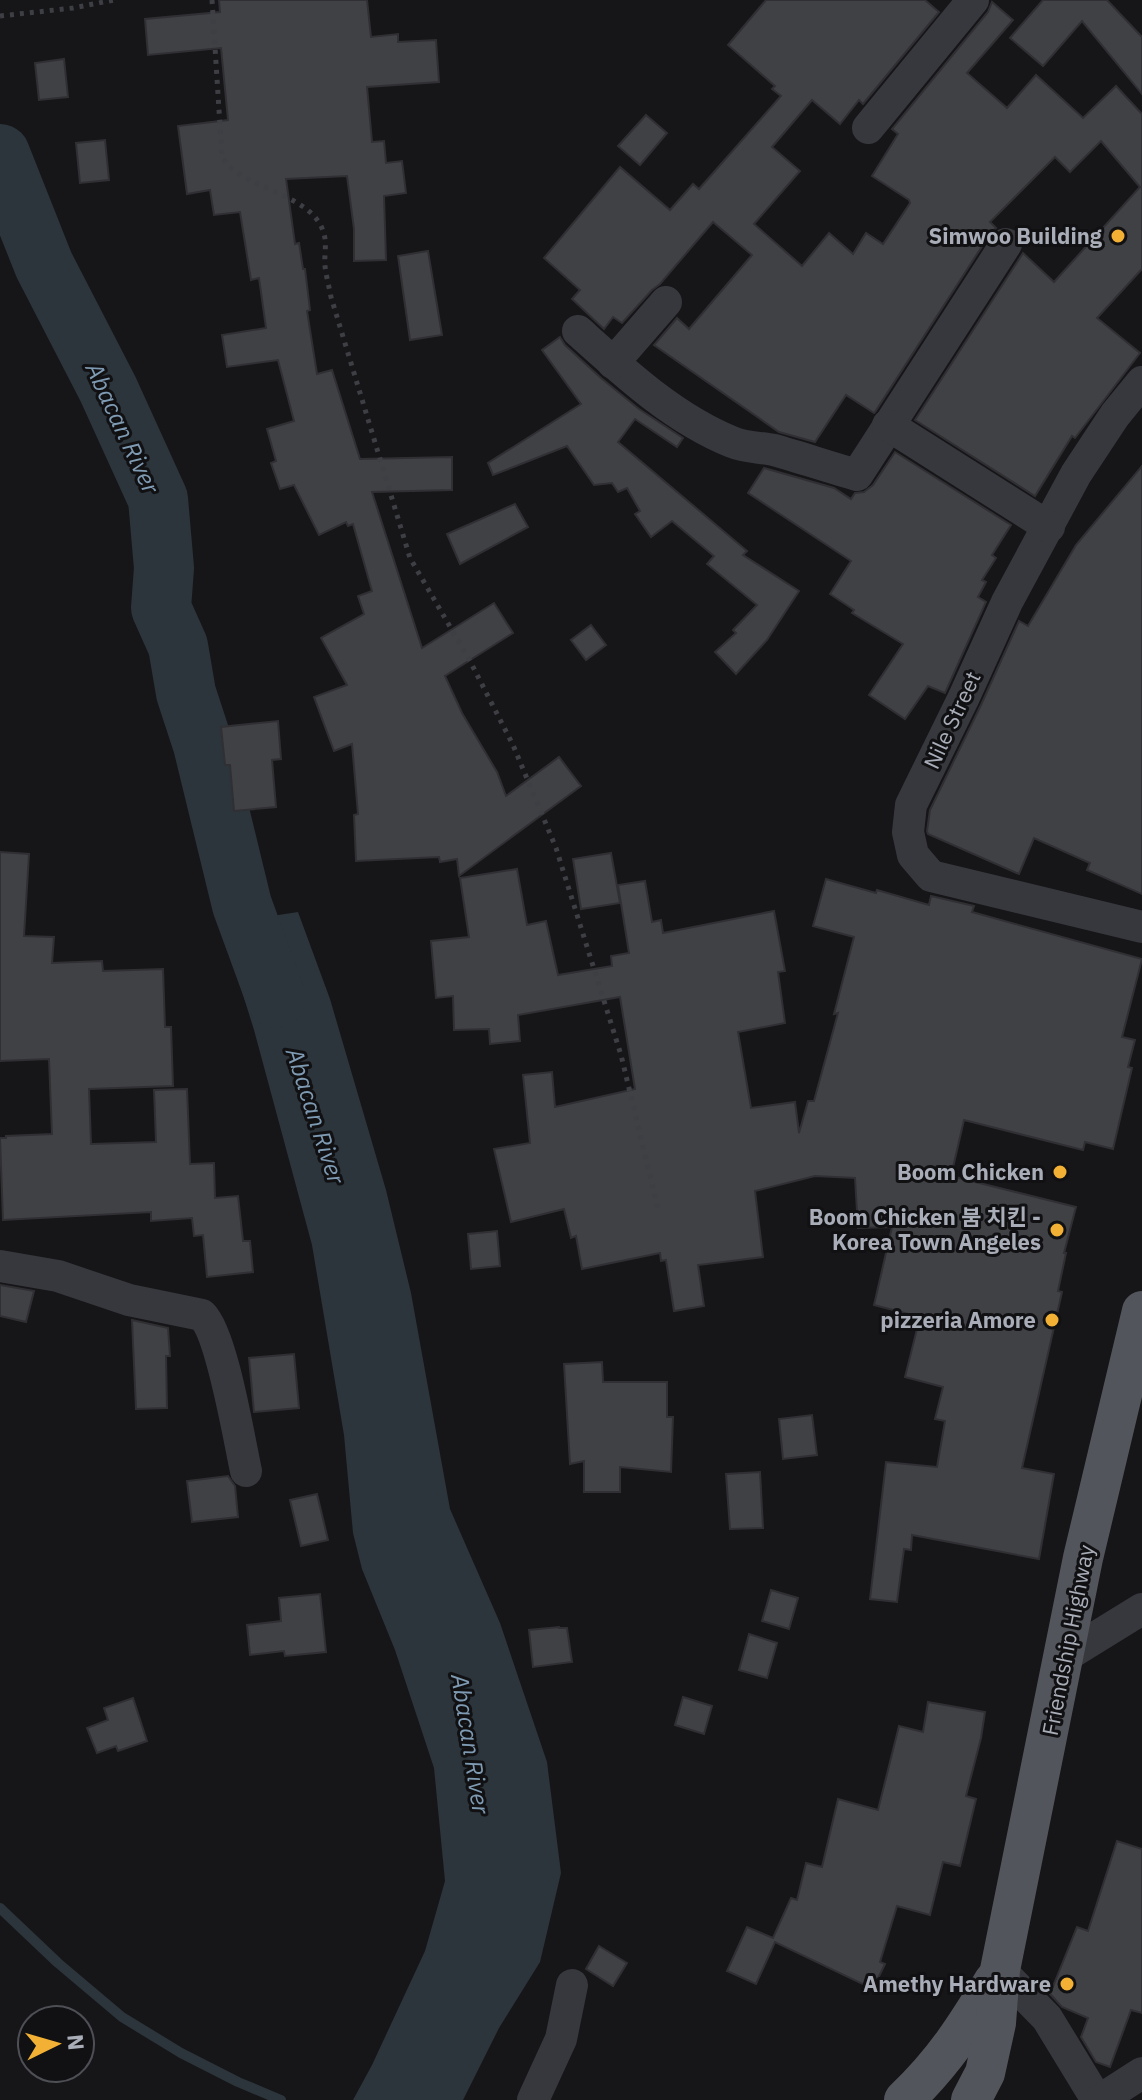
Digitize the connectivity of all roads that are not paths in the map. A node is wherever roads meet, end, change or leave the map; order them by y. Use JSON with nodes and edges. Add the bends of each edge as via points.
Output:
{"nodes":[{"id":1,"x":973,"y":0,"type":"edge"},
{"id":2,"x":868,"y":128,"type":"dead end"},
{"id":3,"x":1006,"y":244,"type":"dead end"},
{"id":4,"x":666,"y":302,"type":"dead end"},
{"id":5,"x":578,"y":331,"type":"dead end"},
{"id":6,"x":613,"y":363,"type":"junction"},
{"id":7,"x":1142,"y":382,"type":"edge"},
{"id":8,"x":888,"y":425,"type":"junction"},
{"id":9,"x":1049,"y":527,"type":"junction"},
{"id":10,"x":1142,"y":927,"type":"edge"},
{"id":11,"x":0,"y":1266,"type":"edge"},
{"id":12,"x":1142,"y":1311,"type":"edge"},
{"id":13,"x":246,"y":1471,"type":"dead end"},
{"id":14,"x":1142,"y":1609,"type":"edge"},
{"id":15,"x":1064,"y":1657,"type":"junction"},
{"id":16,"x":1000,"y":1970,"type":"junction"},
{"id":17,"x":572,"y":1985,"type":"dead end"},
{"id":18,"x":1142,"y":2073,"type":"edge"},
{"id":19,"x":533,"y":2100,"type":"edge"},
{"id":20,"x":904,"y":2100,"type":"edge"},
{"id":21,"x":971,"y":2100,"type":"edge"},
{"id":22,"x":1098,"y":2100,"type":"edge"}],
"edges":[{"from":1,"to":2,"type":"street"},
{"from":3,"to":8,"type":"street"},
{"from":4,"to":6,"type":"street"},
{"from":5,"to":6,"type":"street"},
{"from":6,"to":8,"type":"street","via":[[678,414],[732,442],[857,475]]},
{"from":7,"to":9,"type":"street","name":"Nile Street","via":[[1076,474]]},
{"from":8,"to":9,"type":"street"},
{"from":9,"to":10,"type":"street","name":"Nile Street","via":[[1007,602],[911,805],[910,844],[931,876]]},
{"from":11,"to":13,"type":"street","via":[[202,1315],[223,1368]]},
{"from":12,"to":15,"type":"main road","name":"Friendship Highway"},
{"from":14,"to":15,"type":"street"},
{"from":15,"to":16,"type":"main road","name":"Friendship Highway"},
{"from":16,"to":20,"type":"main road","name":"Friendship Highway","via":[[958,2039]]},
{"from":16,"to":21,"type":"main road","name":"Friendship Highway","via":[[985,2073]]},
{"from":16,"to":22,"type":"street","via":[[1047,2018]]},
{"from":17,"to":19,"type":"street","via":[[561,2039]]},
{"from":18,"to":22,"type":"street"}]}
